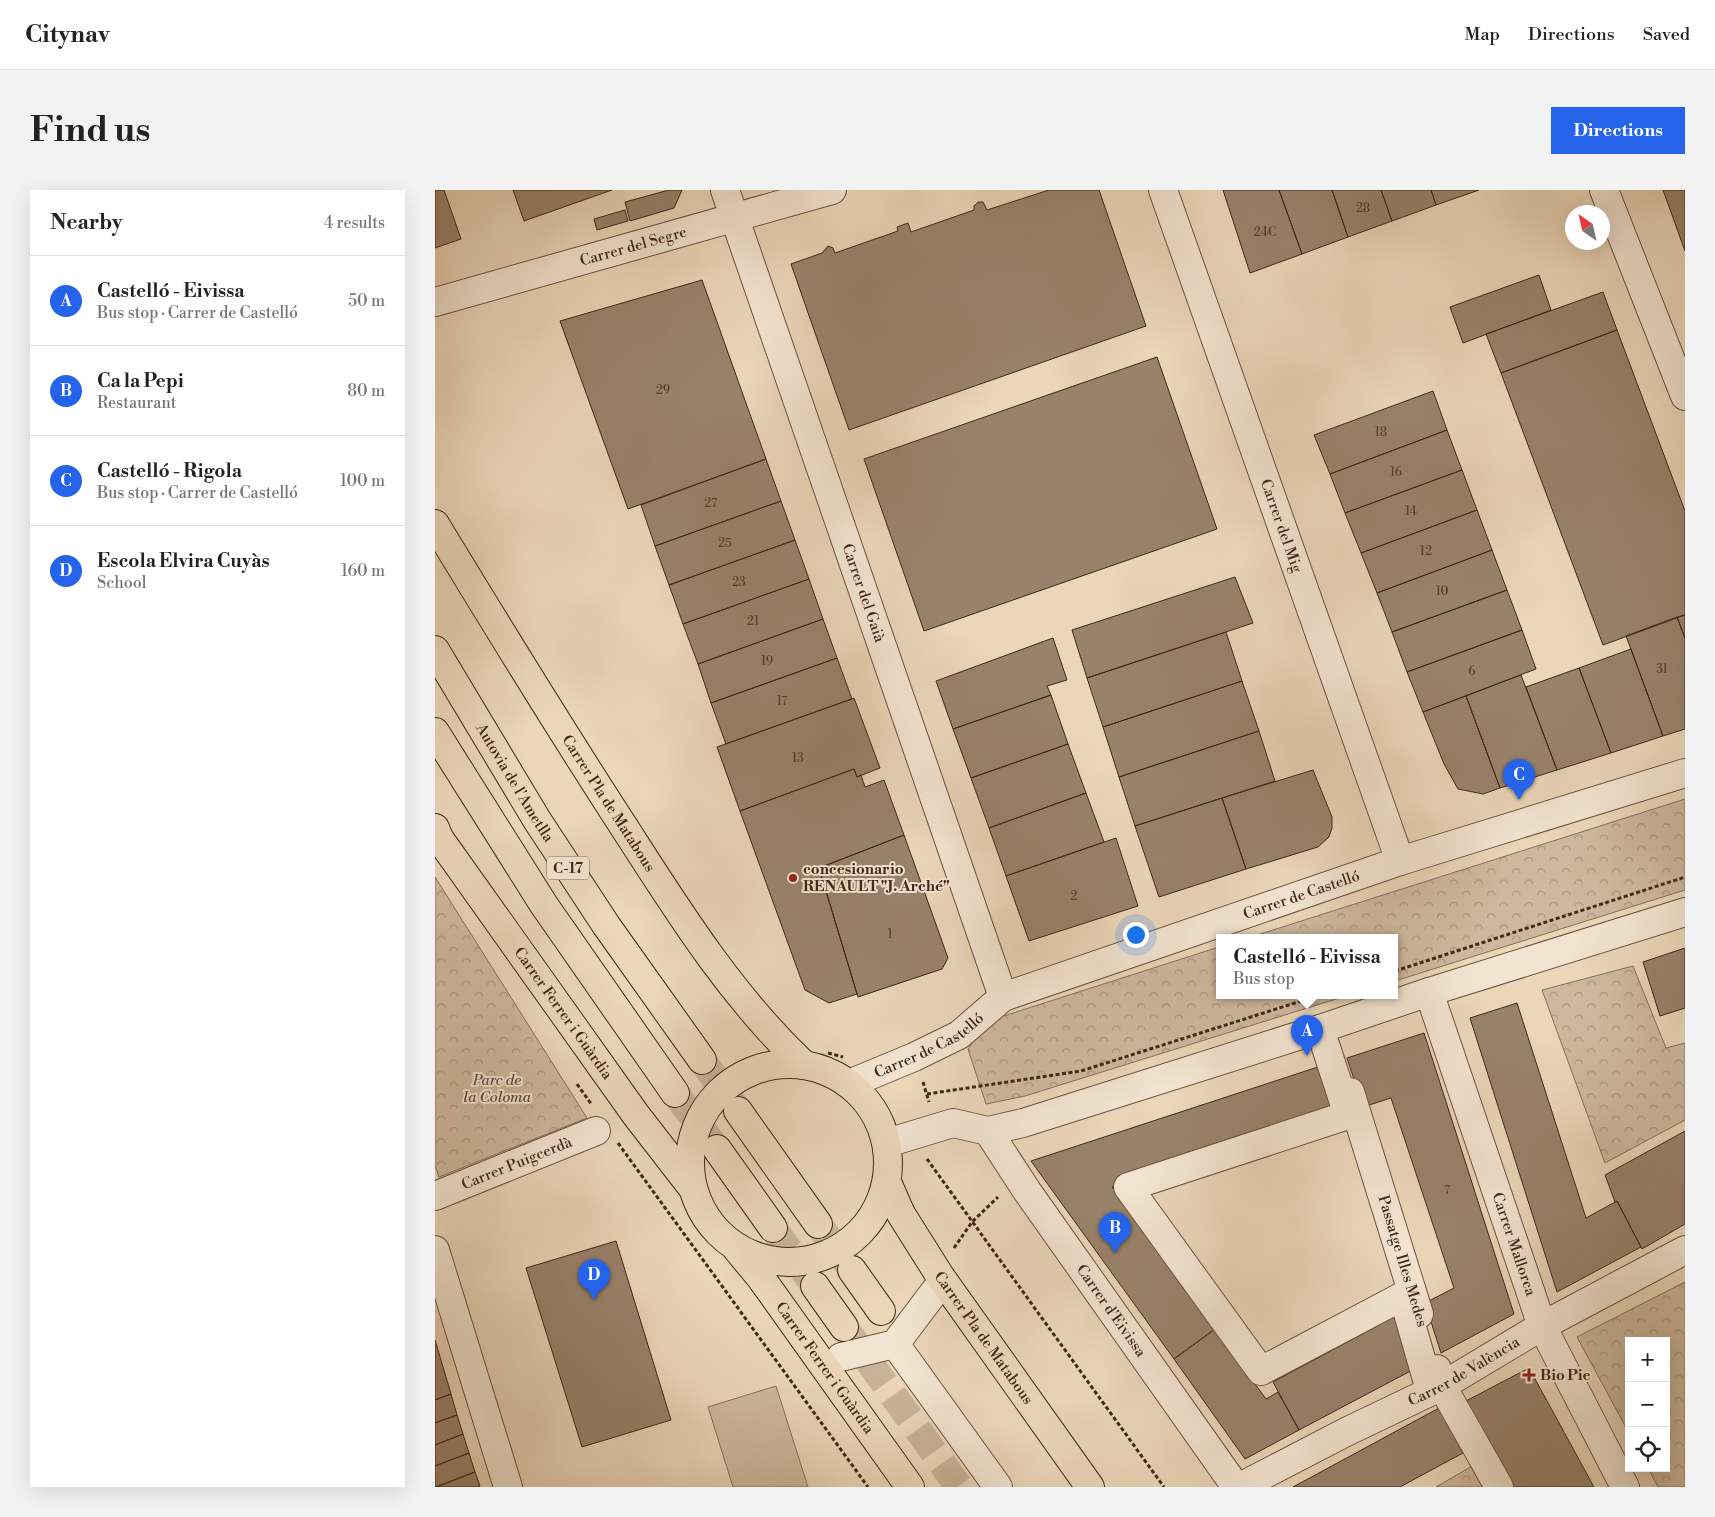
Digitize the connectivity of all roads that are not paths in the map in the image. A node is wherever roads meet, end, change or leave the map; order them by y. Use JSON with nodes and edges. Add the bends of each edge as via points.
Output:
{"nodes":[{"id":1,"x":725,"y":190,"type":"edge"},
{"id":2,"x":832,"y":190,"type":"edge"},
{"id":3,"x":1163,"y":190,"type":"edge"},
{"id":4,"x":1604,"y":190,"type":"edge"},
{"id":5,"x":735,"y":218,"type":"junction"},
{"id":6,"x":435,"y":302,"type":"edge"},
{"id":7,"x":1685,"y":396,"type":"edge"},
{"id":8,"x":435,"y":524,"type":"edge"},
{"id":9,"x":435,"y":638,"type":"edge"},
{"id":10,"x":440,"y":659,"type":"edge"},
{"id":11,"x":435,"y":732,"type":"edge"},
{"id":12,"x":1685,"y":774,"type":"edge"},
{"id":13,"x":436,"y":833,"type":"edge"},
{"id":14,"x":1400,"y":861,"type":"junction"},
{"id":15,"x":1685,"y":912,"type":"edge"},
{"id":16,"x":1429,"y":992,"type":"junction"},
{"id":17,"x":1003,"y":997,"type":"junction"},
{"id":18,"x":1325,"y":1028,"type":"junction"},
{"id":19,"x":702,"y":1060,"type":"tunnel mouth"},
{"id":20,"x":804,"y":1065,"type":"junction"},
{"id":21,"x":849,"y":1084,"type":"junction"},
{"id":22,"x":675,"y":1093,"type":"tunnel mouth"},
{"id":23,"x":738,"y":1111,"type":"tunnel mouth"},
{"id":24,"x":603,"y":1128,"type":"road end"},
{"id":25,"x":988,"y":1132,"type":"junction"},
{"id":26,"x":887,"y":1143,"type":"junction"},
{"id":27,"x":717,"y":1149,"type":"tunnel mouth"},
{"id":28,"x":887,"y":1182,"type":"junction"},
{"id":29,"x":691,"y":1186,"type":"junction"},
{"id":30,"x":435,"y":1196,"type":"edge"},
{"id":31,"x":818,"y":1224,"type":"tunnel mouth"},
{"id":32,"x":773,"y":1228,"type":"tunnel mouth"},
{"id":33,"x":737,"y":1249,"type":"junction"},
{"id":34,"x":435,"y":1250,"type":"edge"},
{"id":35,"x":1685,"y":1250,"type":"edge"},
{"id":36,"x":852,"y":1270,"type":"tunnel mouth"},
{"id":37,"x":815,"y":1286,"type":"tunnel mouth"},
{"id":38,"x":935,"y":1291,"type":"dead end"},
{"id":39,"x":881,"y":1311,"type":"dead end"},
{"id":40,"x":1542,"y":1326,"type":"junction"},
{"id":41,"x":844,"y":1328,"type":"tunnel mouth"},
{"id":42,"x":895,"y":1344,"type":"junction"},
{"id":43,"x":841,"y":1357,"type":"dead end"},
{"id":44,"x":1436,"y":1388,"type":"junction"},
{"id":45,"x":508,"y":1487,"type":"edge"},
{"id":46,"x":910,"y":1487,"type":"edge"},
{"id":47,"x":998,"y":1487,"type":"edge"},
{"id":48,"x":1090,"y":1487,"type":"edge"},
{"id":49,"x":1236,"y":1487,"type":"edge"},
{"id":50,"x":1240,"y":1487,"type":"edge"},
{"id":51,"x":1499,"y":1487,"type":"edge"},
{"id":52,"x":1625,"y":1487,"type":"edge"}],
"edges":[{"from":1,"to":5,"type":"street","name":"Carrer del Gaià"},
{"from":2,"to":5,"type":"street","name":"Carrer del Segre"},
{"from":3,"to":14,"type":"street","name":"Carrer del Mig"},
{"from":4,"to":7,"type":"street"},
{"from":5,"to":6,"type":"street","name":"Carrer del Segre"},
{"from":5,"to":17,"type":"street","name":"Carrer del Gaià"},
{"from":8,"to":20,"type":"main road","name":"Carrer Pla de Matabous","via":[[670,898],[743,1002]]},
{"from":9,"to":10,"type":"main road","name":"Autovia de l'Ametlla"},
{"from":10,"to":19,"type":"main road","name":"Autovia de l'Ametlla","number":"C-17","via":[[537,820],[606,925]]},
{"from":11,"to":22,"type":"main road","number":"C-17","via":[[550,913]]},
{"from":12,"to":14,"type":"street","name":"Carrer de Castelló"},
{"from":13,"to":29,"type":"main road","name":"Carrer Ferrer i Guàrdia"},
{"from":14,"to":17,"type":"street","name":"Carrer de Castelló"},
{"from":15,"to":16,"type":"street"},
{"from":16,"to":18,"type":"street"},
{"from":16,"to":40,"type":"street","name":"Carrer Mallorca"},
{"from":17,"to":21,"type":"street","name":"Carrer de Castelló","via":[[959,1035]]},
{"from":18,"to":25,"type":"street"},
{"from":18,"to":44,"type":"street","name":"Passatge Illes Medes"},
{"from":18,"to":44,"type":"street","via":[[1348,1115],[1128,1188],[1261,1371],[1403,1296]]},
{"from":20,"to":21,"type":"main road","via":[[835,1075]]},
{"from":20,"to":29,"type":"main road","via":[[779,1065],[754,1071],[732,1082],[714,1100],[700,1121],[692,1145]]},
{"from":21,"to":26,"type":"main road","via":[[871,1107]]},
{"from":23,"to":31,"type":"main road"},
{"from":24,"to":30,"type":"street","name":"Carrer Puigcerdà"},
{"from":25,"to":26,"type":"street","via":[[953,1123]]},
{"from":25,"to":49,"type":"street","name":"Carrer d'Eivissa"},
{"from":26,"to":28,"type":"main road"},
{"from":27,"to":32,"type":"main road"},
{"from":28,"to":33,"type":"main road","via":[[867,1225],[847,1244],[823,1256],[796,1262],[769,1260]]},
{"from":28,"to":48,"type":"main road","name":"Carrer Pla de Matabous","via":[[909,1228],[940,1276]]},
{"from":29,"to":33,"type":"main road","name":"Carrer Ferrer i Guàrdia","via":[[706,1217]]},
{"from":33,"to":46,"type":"main road","name":"Carrer Ferrer i Guàrdia"},
{"from":34,"to":45,"type":"street"},
{"from":35,"to":40,"type":"street","name":"Carrer de València"},
{"from":36,"to":39,"type":"main road"},
{"from":37,"to":41,"type":"main road"},
{"from":38,"to":42,"type":"street"},
{"from":40,"to":44,"type":"street","name":"Carrer de València"},
{"from":40,"to":52,"type":"street","name":"Carrer Mallorca"},
{"from":42,"to":43,"type":"street"},
{"from":42,"to":47,"type":"street"},
{"from":44,"to":50,"type":"street","name":"Carrer de València"},
{"from":44,"to":51,"type":"street","name":"Passatge Illes Medes"}]}
